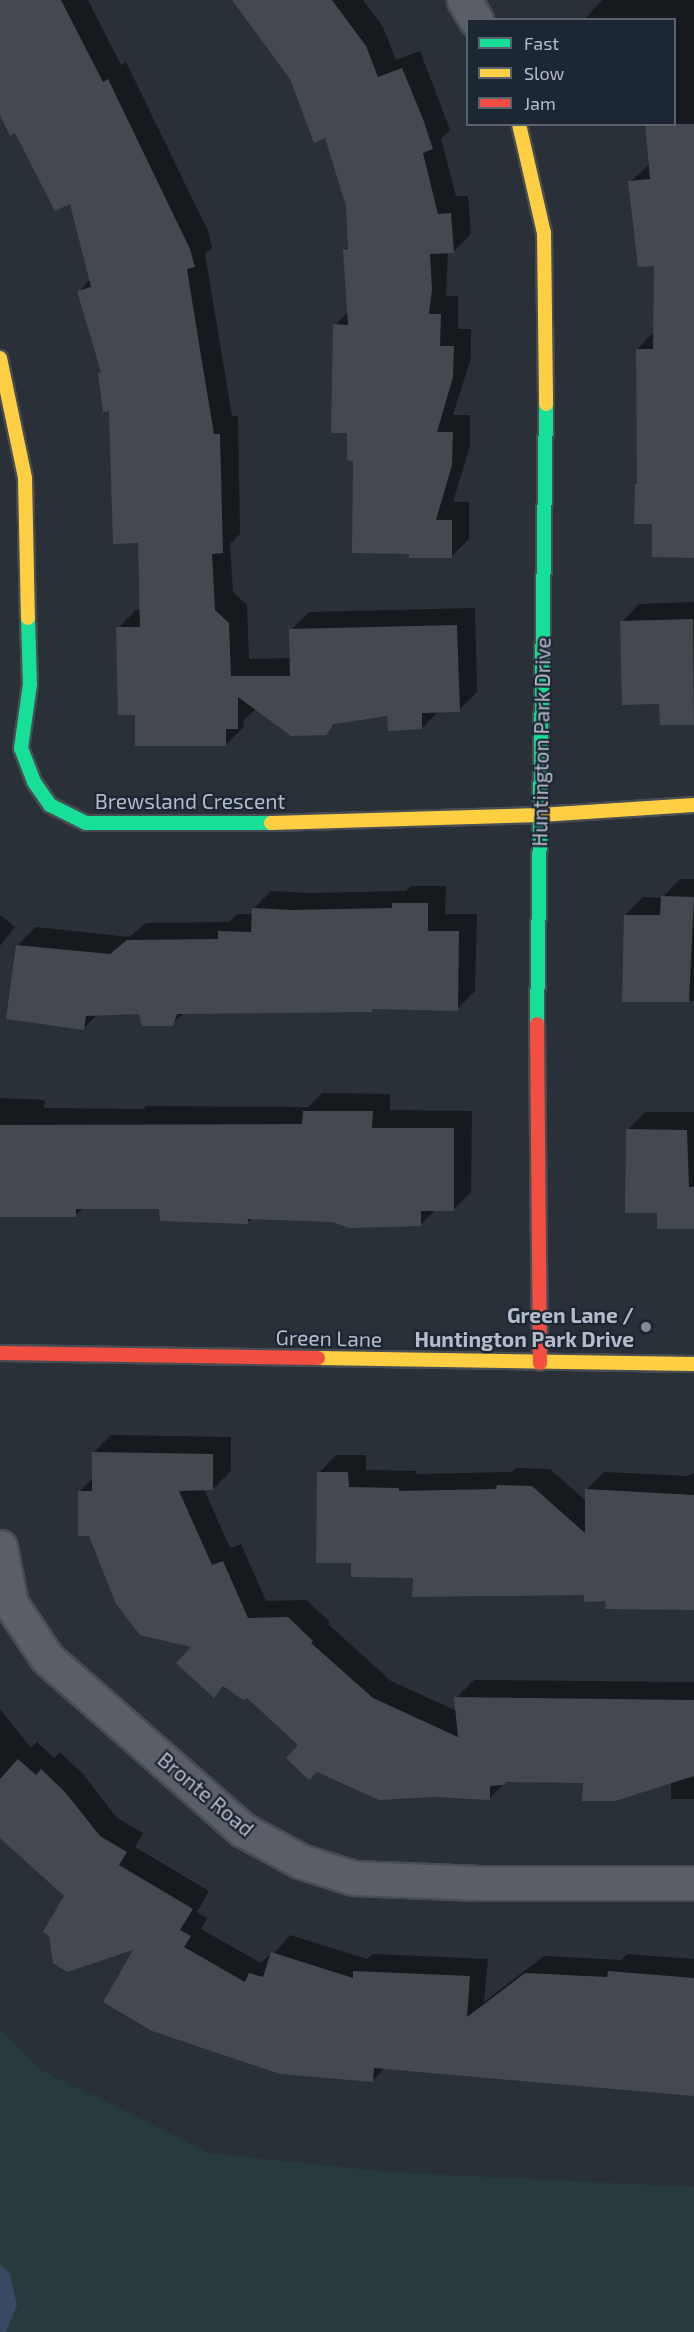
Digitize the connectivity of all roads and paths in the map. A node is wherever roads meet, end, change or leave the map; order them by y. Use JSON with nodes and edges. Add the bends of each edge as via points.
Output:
{"nodes":[{"id":1,"x":464,"y":0,"type":"edge"},
{"id":2,"x":475,"y":18,"type":"edge"},
{"id":3,"x":519,"y":126,"type":"edge"},
{"id":4,"x":0,"y":358,"type":"edge"},
{"id":5,"x":694,"y":805,"type":"edge"},
{"id":6,"x":540,"y":815,"type":"junction"},
{"id":7,"x":0,"y":1353,"type":"edge"},
{"id":8,"x":540,"y":1363,"type":"junction"},
{"id":9,"x":694,"y":1364,"type":"edge"},
{"id":10,"x":0,"y":1546,"type":"edge"},
{"id":11,"x":694,"y":1883,"type":"edge"}],
"edges":[{"from":1,"to":2,"type":"street"},
{"from":3,"to":6,"type":"street","name":"Huntington Park Drive","via":[[544,233],[546,391]]},
{"from":4,"to":6,"type":"street","name":"Brewsland Crescent","via":[[25,478],[30,684],[21,748],[34,782],[50,805],[86,823],[254,824]]},
{"from":5,"to":6,"type":"street","name":"Brewsland Crescent"},
{"from":6,"to":8,"type":"street","name":"Huntington Park Drive"},
{"from":7,"to":8,"type":"street","name":"Green Lane"},
{"from":8,"to":9,"type":"street","name":"Green Lane"},
{"from":10,"to":11,"type":"street","name":"Bronte Road","via":[[11,1604],[47,1658],[243,1830],[300,1861],[354,1878],[479,1883]]}]}
